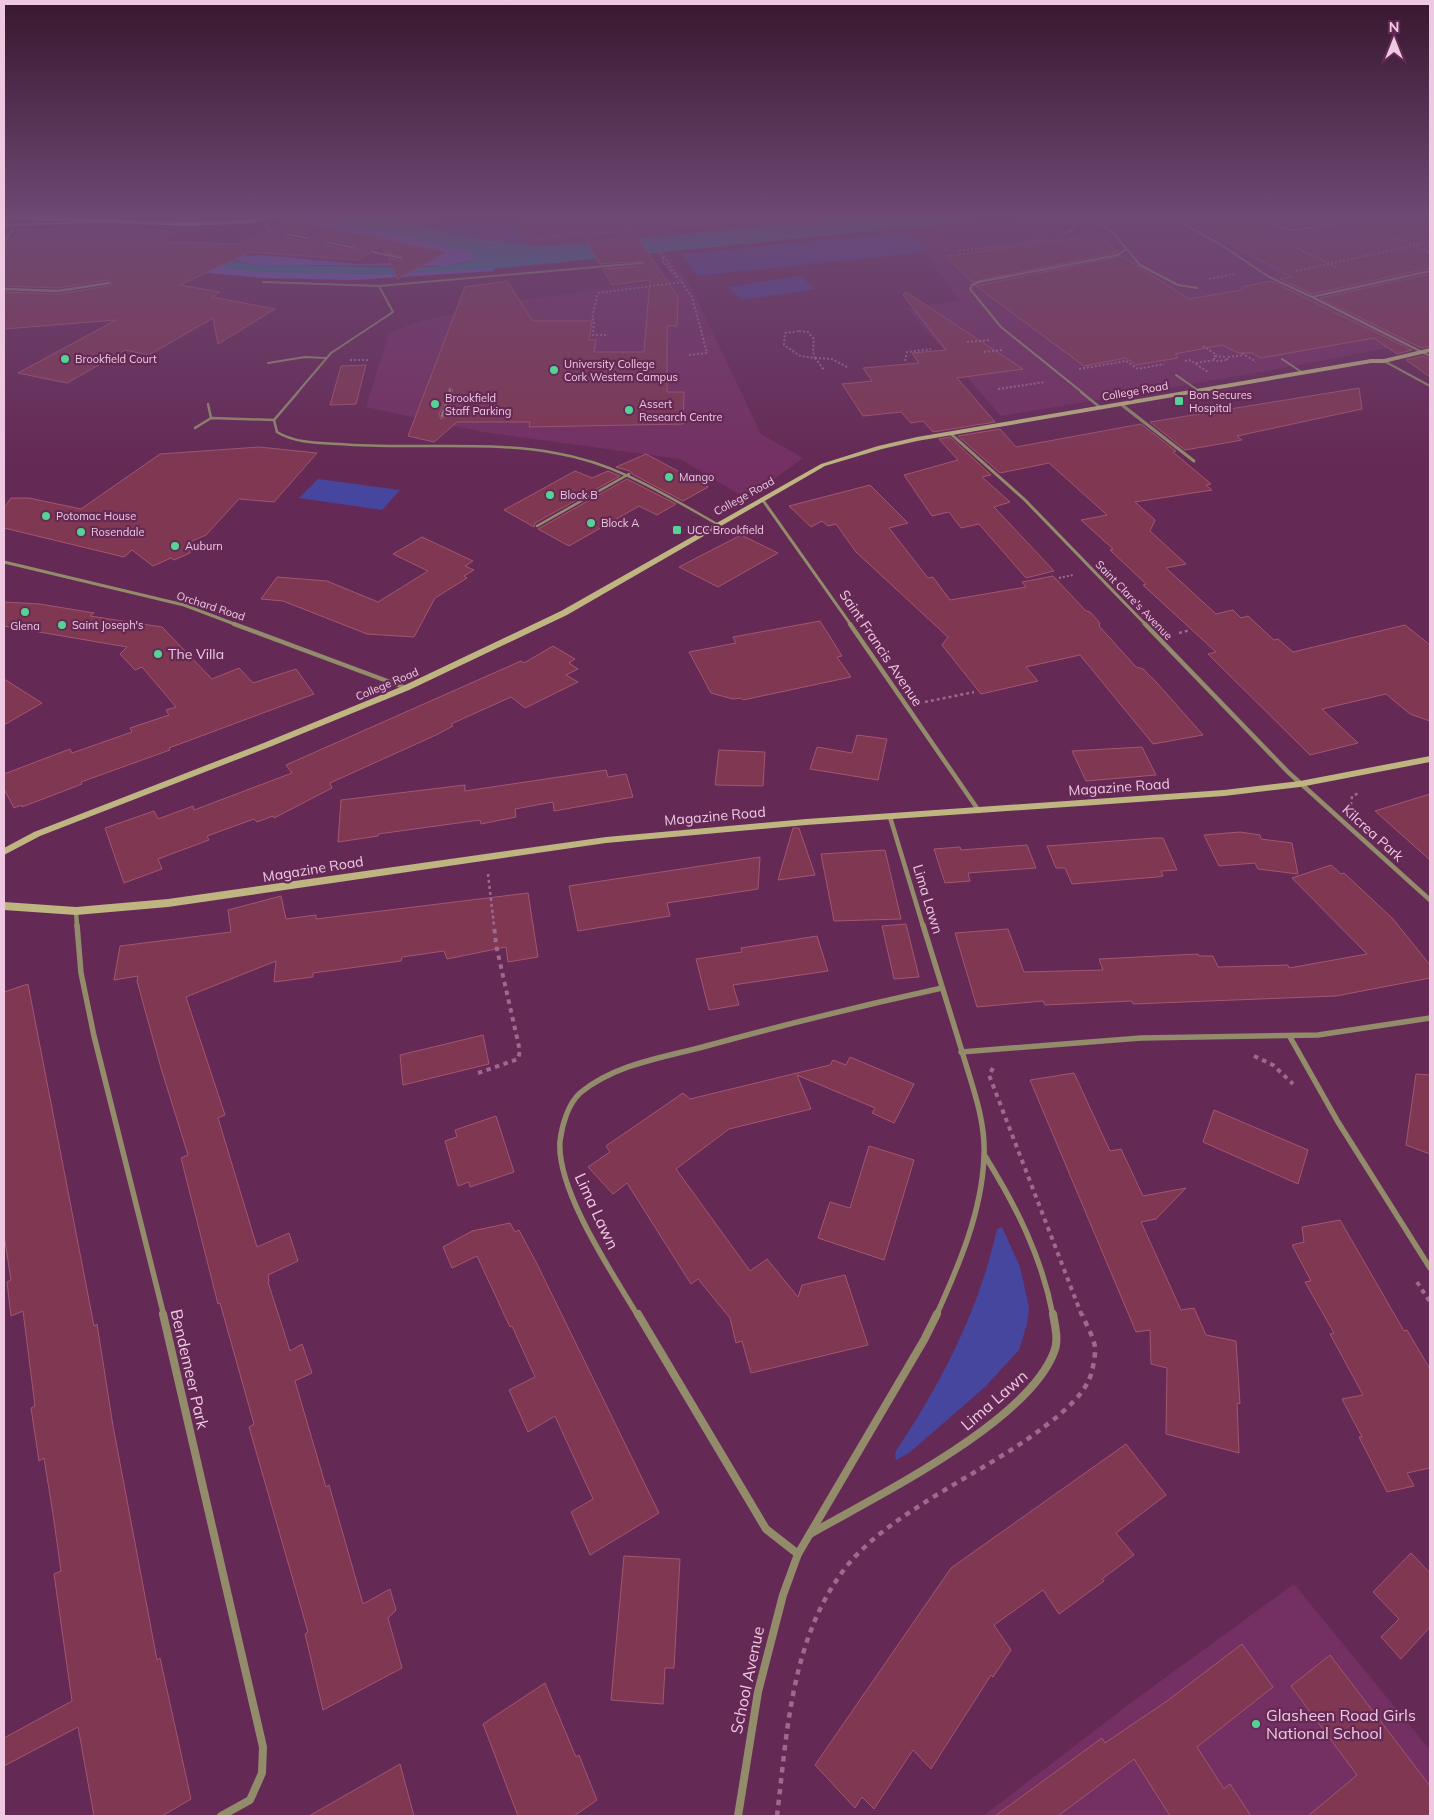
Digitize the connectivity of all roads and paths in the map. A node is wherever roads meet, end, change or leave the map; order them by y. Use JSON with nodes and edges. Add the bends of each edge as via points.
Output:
{"nodes":[{"id":1,"x":385,"y":298,"type":"edge"},
{"id":2,"x":597,"y":298,"type":"edge"},
{"id":3,"x":692,"y":298,"type":"edge"},
{"id":4,"x":977,"y":298,"type":"edge"},
{"id":5,"x":1314,"y":298,"type":"edge"},
{"id":6,"x":606,"y":336,"type":"dead end"},
{"id":7,"x":1204,"y":346,"type":"dead end"},
{"id":8,"x":931,"y":349,"type":"dead end"},
{"id":9,"x":1430,"y":350,"type":"edge"},
{"id":10,"x":1423,"y":351,"type":"junction"},
{"id":11,"x":688,"y":356,"type":"dead end"},
{"id":12,"x":1218,"y":356,"type":"junction"},
{"id":13,"x":1430,"y":356,"type":"edge"},
{"id":14,"x":326,"y":358,"type":"junction"},
{"id":15,"x":1227,"y":358,"type":"junction"},
{"id":16,"x":816,"y":359,"type":"junction"},
{"id":17,"x":1282,"y":359,"type":"dead end"},
{"id":18,"x":1215,"y":360,"type":"junction"},
{"id":19,"x":905,"y":361,"type":"dead end"},
{"id":20,"x":1181,"y":361,"type":"dead end"},
{"id":21,"x":1384,"y":362,"type":"junction"},
{"id":22,"x":268,"y":363,"type":"dead end"},
{"id":23,"x":1173,"y":363,"type":"dead end"},
{"id":24,"x":1195,"y":363,"type":"junction"},
{"id":25,"x":1257,"y":363,"type":"dead end"},
{"id":26,"x":847,"y":367,"type":"dead end"},
{"id":27,"x":824,"y":370,"type":"dead end"},
{"id":28,"x":1304,"y":374,"type":"junction"},
{"id":29,"x":1176,"y":375,"type":"dead end"},
{"id":30,"x":1068,"y":379,"type":"junction"},
{"id":31,"x":1048,"y":382,"type":"dead end"},
{"id":32,"x":1229,"y":386,"type":"junction"},
{"id":33,"x":1430,"y":386,"type":"edge"},
{"id":34,"x":998,"y":389,"type":"dead end"},
{"id":35,"x":450,"y":390,"type":"dead end"},
{"id":36,"x":1199,"y":391,"type":"junction"},
{"id":37,"x":208,"y":404,"type":"dead end"},
{"id":38,"x":1122,"y":405,"type":"junction"},
{"id":39,"x":1102,"y":408,"type":"junction"},
{"id":40,"x":442,"y":416,"type":"dead end"},
{"id":41,"x":212,"y":418,"type":"junction"},
{"id":42,"x":274,"y":420,"type":"junction"},
{"id":43,"x":195,"y":428,"type":"dead end"},
{"id":44,"x":951,"y":434,"type":"junction"},
{"id":45,"x":1194,"y":461,"type":"dead end"},
{"id":46,"x":629,"y":474,"type":"junction"},
{"id":47,"x":762,"y":499,"type":"junction"},
{"id":48,"x":717,"y":524,"type":"junction"},
{"id":49,"x":537,"y":526,"type":"dead end"},
{"id":50,"x":4,"y":562,"type":"edge"},
{"id":51,"x":1074,"y":575,"type":"dead end"},
{"id":52,"x":1059,"y":578,"type":"dead end"},
{"id":53,"x":406,"y":688,"type":"junction"},
{"id":54,"x":974,"y":692,"type":"dead end"},
{"id":55,"x":907,"y":706,"type":"junction"},
{"id":56,"x":1430,"y":758,"type":"edge"},
{"id":57,"x":1300,"y":784,"type":"junction"},
{"id":58,"x":1367,"y":790,"type":"dead end"},
{"id":59,"x":1354,"y":810,"type":"dead end"},
{"id":60,"x":979,"y":811,"type":"junction"},
{"id":61,"x":890,"y":817,"type":"junction"},
{"id":62,"x":4,"y":852,"type":"edge"},
{"id":63,"x":486,"y":856,"type":"junction"},
{"id":64,"x":1430,"y":900,"type":"edge"},
{"id":65,"x":4,"y":906,"type":"edge"},
{"id":66,"x":76,"y":911,"type":"junction"},
{"id":67,"x":942,"y":988,"type":"junction"},
{"id":68,"x":1430,"y":1018,"type":"edge"},
{"id":69,"x":1290,"y":1037,"type":"junction"},
{"id":70,"x":961,"y":1052,"type":"junction"},
{"id":71,"x":478,"y":1073,"type":"dead end"},
{"id":72,"x":984,"y":1155,"type":"junction"},
{"id":73,"x":1430,"y":1268,"type":"edge"},
{"id":74,"x":808,"y":1535,"type":"junction"},
{"id":75,"x":798,"y":1554,"type":"junction"},
{"id":76,"x":221,"y":1816,"type":"edge"},
{"id":77,"x":738,"y":1816,"type":"edge"}],
"edges":[{"from":1,"to":14,"type":"lane","via":[[393,312],[390,316]]},
{"from":2,"to":6,"type":"path","via":[[592,318],[593,336]]},
{"from":3,"to":11,"type":"path","via":[[707,353]]},
{"from":4,"to":30,"type":"lane","via":[[989,315],[1043,363]]},
{"from":5,"to":10,"type":"lane"},
{"from":7,"to":12,"type":"path"},
{"from":8,"to":19,"type":"path","via":[[907,352]]},
{"from":9,"to":10,"type":"street","name":"College Road"},
{"from":10,"to":13,"type":"lane"},
{"from":10,"to":21,"type":"street","name":"College Road"},
{"from":12,"to":15,"type":"path"},
{"from":12,"to":18,"type":"path","via":[[1213,358]]},
{"from":14,"to":22,"type":"lane","via":[[304,357]]},
{"from":14,"to":42,"type":"lane"},
{"from":15,"to":18,"type":"path","via":[[1226,362]]},
{"from":15,"to":25,"type":"path","via":[[1243,354]]},
{"from":16,"to":16,"type":"path","via":[[812,350],[815,341],[807,332],[794,330],[785,333],[784,346],[797,356]]},
{"from":16,"to":26,"type":"path","via":[[834,358]]},
{"from":16,"to":27,"type":"path"},
{"from":17,"to":28,"type":"lane"},
{"from":18,"to":24,"type":"path"},
{"from":20,"to":24,"type":"path"},
{"from":21,"to":28,"type":"street","name":"College Road"},
{"from":21,"to":33,"type":"lane"},
{"from":23,"to":30,"type":"path","via":[[1138,369],[1126,361],[1073,370],[1077,373]]},
{"from":24,"to":32,"type":"path"},
{"from":28,"to":32,"type":"street","name":"College Road"},
{"from":29,"to":36,"type":"lane"},
{"from":30,"to":39,"type":"lane"},
{"from":31,"to":34,"type":"path"},
{"from":32,"to":36,"type":"street","name":"College Road"},
{"from":35,"to":40,"type":"lane"},
{"from":36,"to":38,"type":"street","name":"College Road"},
{"from":37,"to":41,"type":"lane"},
{"from":38,"to":39,"type":"street","name":"College Road"},
{"from":38,"to":45,"type":"street"},
{"from":39,"to":44,"type":"street","name":"College Road"},
{"from":41,"to":42,"type":"lane"},
{"from":41,"to":43,"type":"lane"},
{"from":42,"to":46,"type":"lane","via":[[274,428],[291,438],[401,448],[534,448],[579,457]]},
{"from":44,"to":47,"type":"street","name":"College Road","via":[[897,443],[831,462]]},
{"from":44,"to":57,"type":"street","name":"Saint Clare's Avenue","via":[[1029,504]]},
{"from":46,"to":48,"type":"lane"},
{"from":46,"to":49,"type":"lane"},
{"from":47,"to":48,"type":"street","name":"College Road"},
{"from":47,"to":55,"type":"street","name":"Saint Francis Avenue"},
{"from":48,"to":53,"type":"street","name":"College Road","via":[[564,613]]},
{"from":50,"to":53,"type":"street","name":"Orchard Road","via":[[184,605]]},
{"from":51,"to":52,"type":"path"},
{"from":53,"to":62,"type":"street","name":"College Road","via":[[37,834]]},
{"from":54,"to":55,"type":"path"},
{"from":55,"to":60,"type":"street","name":"Saint Francis Avenue"},
{"from":56,"to":57,"type":"street","name":"Magazine Road"},
{"from":57,"to":60,"type":"street","name":"Magazine Road","via":[[1224,793]]},
{"from":57,"to":64,"type":"street","name":"Kilcrea Park"},
{"from":58,"to":59,"type":"path","via":[[1352,796],[1350,801]]},
{"from":60,"to":61,"type":"street","name":"Magazine Road"},
{"from":61,"to":63,"type":"street","name":"Magazine Road","via":[[606,840]]},
{"from":61,"to":67,"type":"street","name":"Lima Lawn"},
{"from":63,"to":66,"type":"street","name":"Magazine Road","via":[[240,894]]},
{"from":63,"to":71,"type":"path","via":[[496,945],[520,1051],[518,1059]]},
{"from":65,"to":66,"type":"street","name":"Magazine Road"},
{"from":66,"to":76,"type":"street","name":"Bendemeer Park","via":[[81,973],[94,1036],[162,1309],[263,1747],[262,1773],[250,1800]]},
{"from":67,"to":70,"type":"street","name":"Lima Lawn"},
{"from":67,"to":75,"type":"street","name":"Lima Lawn","via":[[843,1009],[614,1071],[580,1094],[569,1108],[563,1124],[560,1143],[571,1194],[606,1263],[766,1529]]},
{"from":68,"to":69,"type":"street","via":[[1345,1033]]},
{"from":69,"to":70,"type":"street","via":[[1219,1035]]},
{"from":69,"to":73,"type":"street","via":[[1338,1122]]},
{"from":70,"to":72,"type":"street","name":"Lima Lawn","via":[[980,1115]]},
{"from":72,"to":74,"type":"street","name":"Lima Lawn","via":[[975,1209],[941,1307]]},
{"from":72,"to":74,"type":"street","name":"Lima Lawn","via":[[1010,1194],[1050,1290],[1055,1352],[1034,1385],[964,1443]]},
{"from":74,"to":75,"type":"street","name":"Lima Lawn"},
{"from":75,"to":77,"type":"street","name":"School Avenue","via":[[783,1595],[758,1692]]}]}
